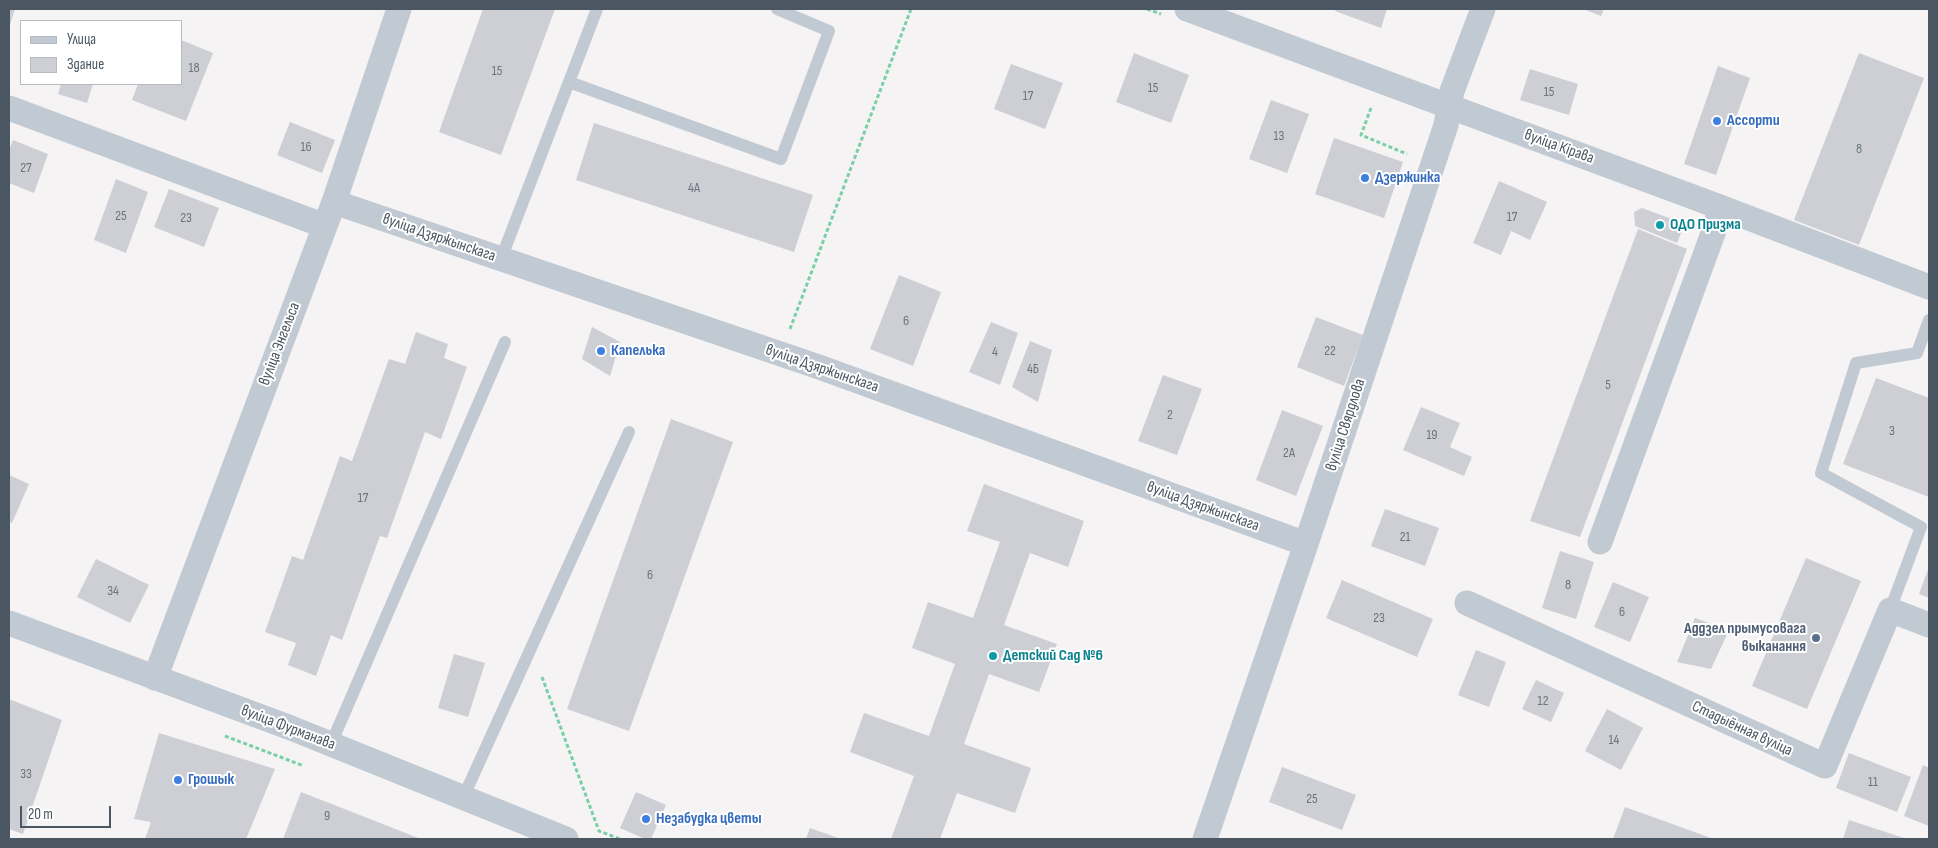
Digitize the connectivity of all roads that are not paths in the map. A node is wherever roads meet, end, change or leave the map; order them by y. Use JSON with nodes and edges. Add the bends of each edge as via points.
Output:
{"nodes":[{"id":1,"x":399,"y":9,"type":"edge"},
{"id":2,"x":597,"y":9,"type":"edge"},
{"id":3,"x":777,"y":9,"type":"edge"},
{"id":4,"x":1187,"y":9,"type":"edge"},
{"id":5,"x":1483,"y":9,"type":"edge"},
{"id":6,"x":569,"y":82,"type":"junction"},
{"id":7,"x":1448,"y":106,"type":"junction"},
{"id":8,"x":9,"y":108,"type":"edge"},
{"id":9,"x":334,"y":202,"type":"junction"},
{"id":10,"x":1720,"y":207,"type":"junction"},
{"id":11,"x":325,"y":226,"type":"junction"},
{"id":12,"x":501,"y":259,"type":"junction"},
{"id":13,"x":1929,"y":288,"type":"edge"},
{"id":14,"x":1929,"y":320,"type":"edge"},
{"id":15,"x":505,"y":342,"type":"dead end"},
{"id":16,"x":629,"y":432,"type":"dead end"},
{"id":17,"x":1600,"y":542,"type":"dead end"},
{"id":18,"x":1306,"y":544,"type":"junction"},
{"id":19,"x":1467,"y":603,"type":"dead end"},
{"id":20,"x":1890,"y":610,"type":"junction"},
{"id":21,"x":9,"y":623,"type":"edge"},
{"id":22,"x":1929,"y":625,"type":"edge"},
{"id":23,"x":154,"y":678,"type":"junction"},
{"id":24,"x":331,"y":744,"type":"junction"},
{"id":25,"x":463,"y":798,"type":"junction"},
{"id":26,"x":566,"y":839,"type":"edge"},
{"id":27,"x":1205,"y":839,"type":"edge"}],
"edges":[{"from":1,"to":9,"type":"street","name":"вуліца Энгельса"},
{"from":2,"to":6,"type":"lane"},
{"from":3,"to":6,"type":"lane","via":[[829,30],[781,159]]},
{"from":4,"to":7,"type":"street","name":"вуліца Кірава"},
{"from":5,"to":7,"type":"street","name":"вуліца Свярдлова"},
{"from":6,"to":12,"type":"lane"},
{"from":7,"to":10,"type":"street","name":"вуліца Кірава"},
{"from":7,"to":18,"type":"street","name":"вуліца Свярдлова","via":[[1446,125]]},
{"from":8,"to":11,"type":"street"},
{"from":9,"to":11,"type":"street","name":"вуліца Энгельса"},
{"from":9,"to":12,"type":"street","name":"вуліца Дзяржынскага"},
{"from":10,"to":13,"type":"street","name":"вуліца Кірава"},
{"from":10,"to":17,"type":"street","via":[[1710,243]]},
{"from":11,"to":23,"type":"street","name":"вуліца Энгельса"},
{"from":12,"to":18,"type":"street","name":"вуліца Дзяржынскага","via":[[781,354]]},
{"from":14,"to":20,"type":"lane","via":[[1917,353],[1856,363],[1821,473],[1920,528]]},
{"from":15,"to":24,"type":"lane"},
{"from":16,"to":25,"type":"lane"},
{"from":18,"to":27,"type":"street","name":"вуліца Свярдлова"},
{"from":19,"to":20,"type":"street","name":"Стадыённая вуліца","via":[[1825,766]]},
{"from":20,"to":22,"type":"street"},
{"from":21,"to":23,"type":"street","name":"вуліца Фурманава"},
{"from":23,"to":24,"type":"street","name":"вуліца Фурманава"},
{"from":24,"to":25,"type":"street","name":"вуліца Фурманава"},
{"from":25,"to":26,"type":"street","name":"вуліца Фурманава"}]}
